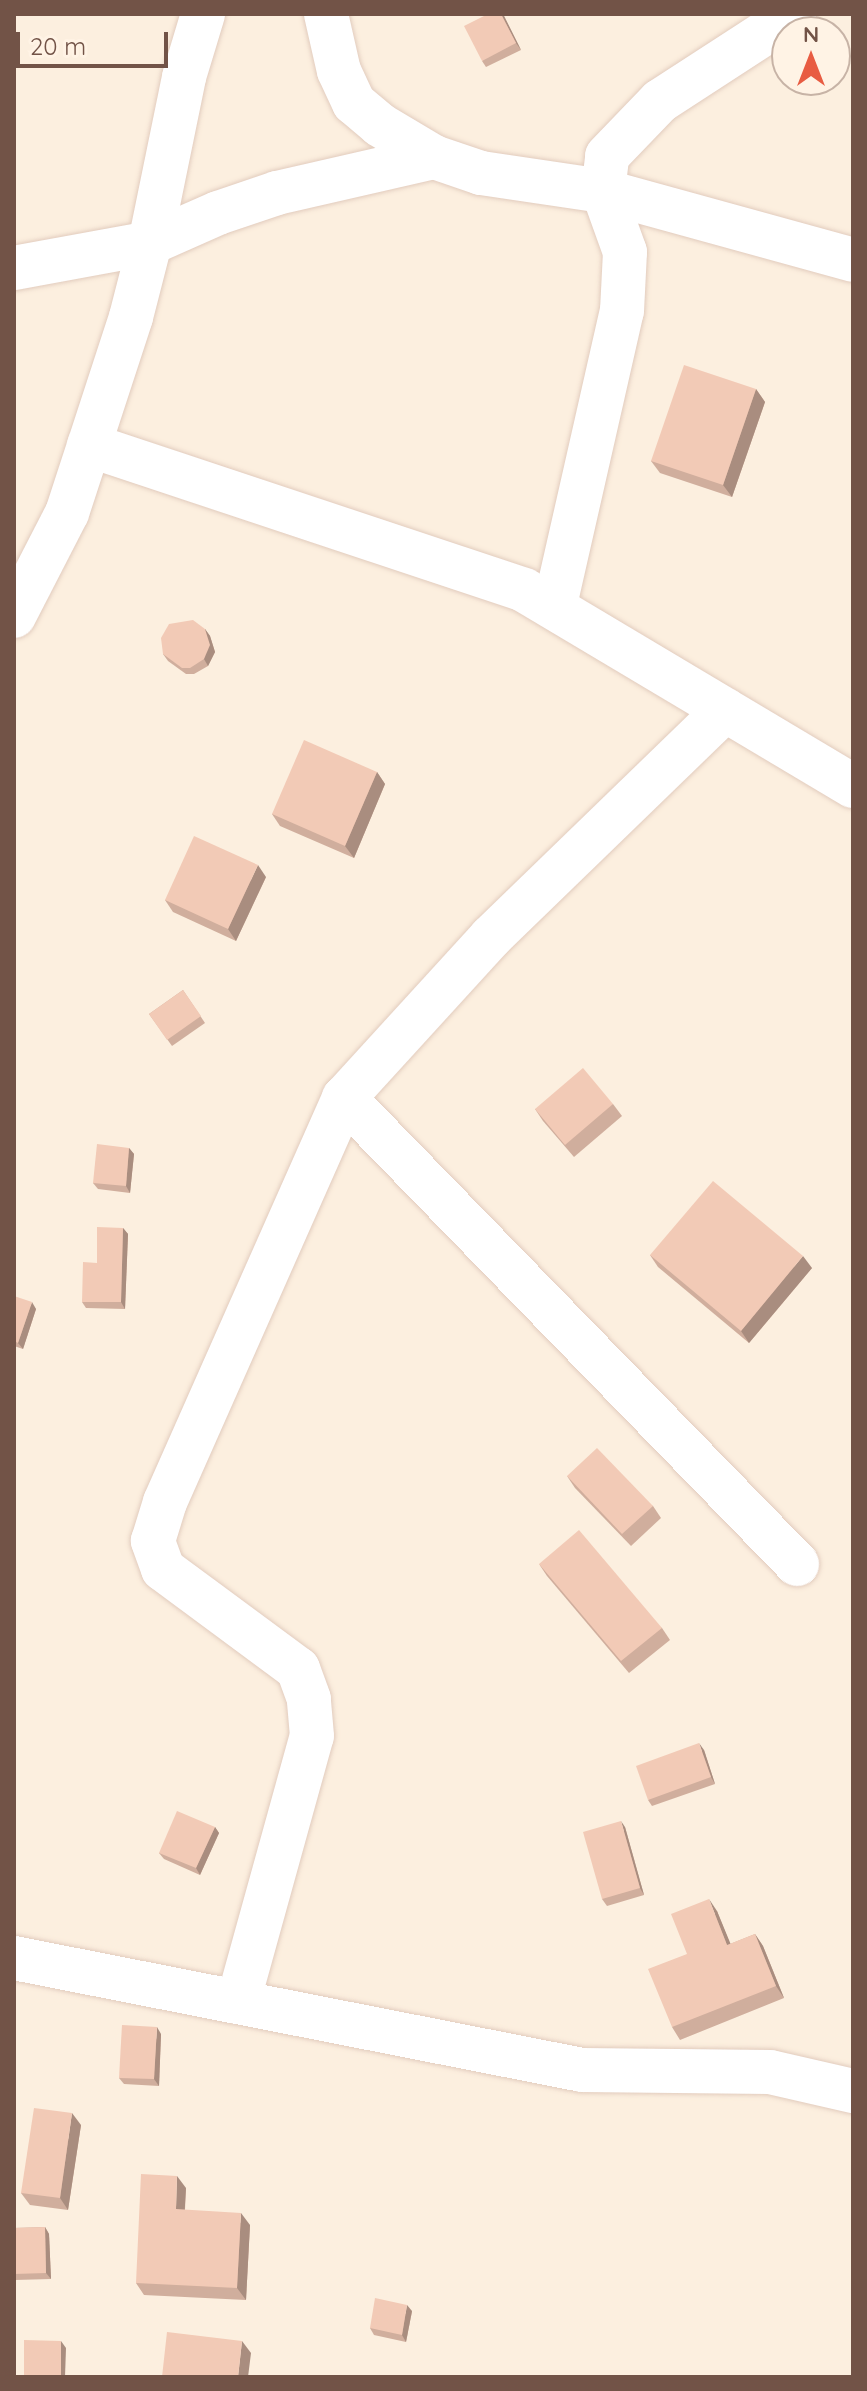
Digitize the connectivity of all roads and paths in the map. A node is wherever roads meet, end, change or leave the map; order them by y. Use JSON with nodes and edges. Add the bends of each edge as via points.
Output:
{"nodes":[{"id":1,"x":203,"y":14,"type":"edge"},
{"id":2,"x":326,"y":14,"type":"edge"},
{"id":3,"x":794,"y":14,"type":"edge"},
{"id":4,"x":434,"y":157,"type":"junction"},
{"id":5,"x":603,"y":191,"type":"junction"},
{"id":6,"x":150,"y":243,"type":"junction"},
{"id":7,"x":853,"y":260,"type":"edge"},
{"id":8,"x":14,"y":268,"type":"edge"},
{"id":9,"x":89,"y":445,"type":"junction"},
{"id":10,"x":555,"y":605,"type":"junction"},
{"id":11,"x":14,"y":616,"type":"edge"},
{"id":12,"x":725,"y":710,"type":"junction"},
{"id":13,"x":853,"y":786,"type":"edge"},
{"id":14,"x":344,"y":1098,"type":"junction"},
{"id":15,"x":797,"y":1564,"type":"dead end"},
{"id":16,"x":14,"y":1958,"type":"edge"},
{"id":17,"x":238,"y":2002,"type":"junction"},
{"id":18,"x":853,"y":2091,"type":"edge"}],
"edges":[{"from":1,"to":6,"type":"street","via":[[184,77]]},
{"from":2,"to":4,"type":"street","via":[[339,71],[354,103]]},
{"from":3,"to":5,"type":"street","via":[[660,101],[607,156]]},
{"from":4,"to":5,"type":"street","via":[[481,173]]},
{"from":4,"to":6,"type":"street","via":[[277,193]]},
{"from":5,"to":7,"type":"street"},
{"from":5,"to":10,"type":"street","via":[[625,252],[622,311]]},
{"from":6,"to":8,"type":"street"},
{"from":6,"to":9,"type":"street"},
{"from":9,"to":10,"type":"street","via":[[524,590]]},
{"from":9,"to":11,"type":"street","via":[[67,513]]},
{"from":10,"to":12,"type":"street"},
{"from":12,"to":13,"type":"street"},
{"from":12,"to":14,"type":"street","via":[[491,937]]},
{"from":14,"to":15,"type":"street"},
{"from":14,"to":17,"type":"street","via":[[165,1502],[153,1541],[163,1569],[298,1669],[309,1699],[312,1736]]},
{"from":16,"to":17,"type":"street"},
{"from":17,"to":18,"type":"street","via":[[582,2070],[770,2072]]}]}
